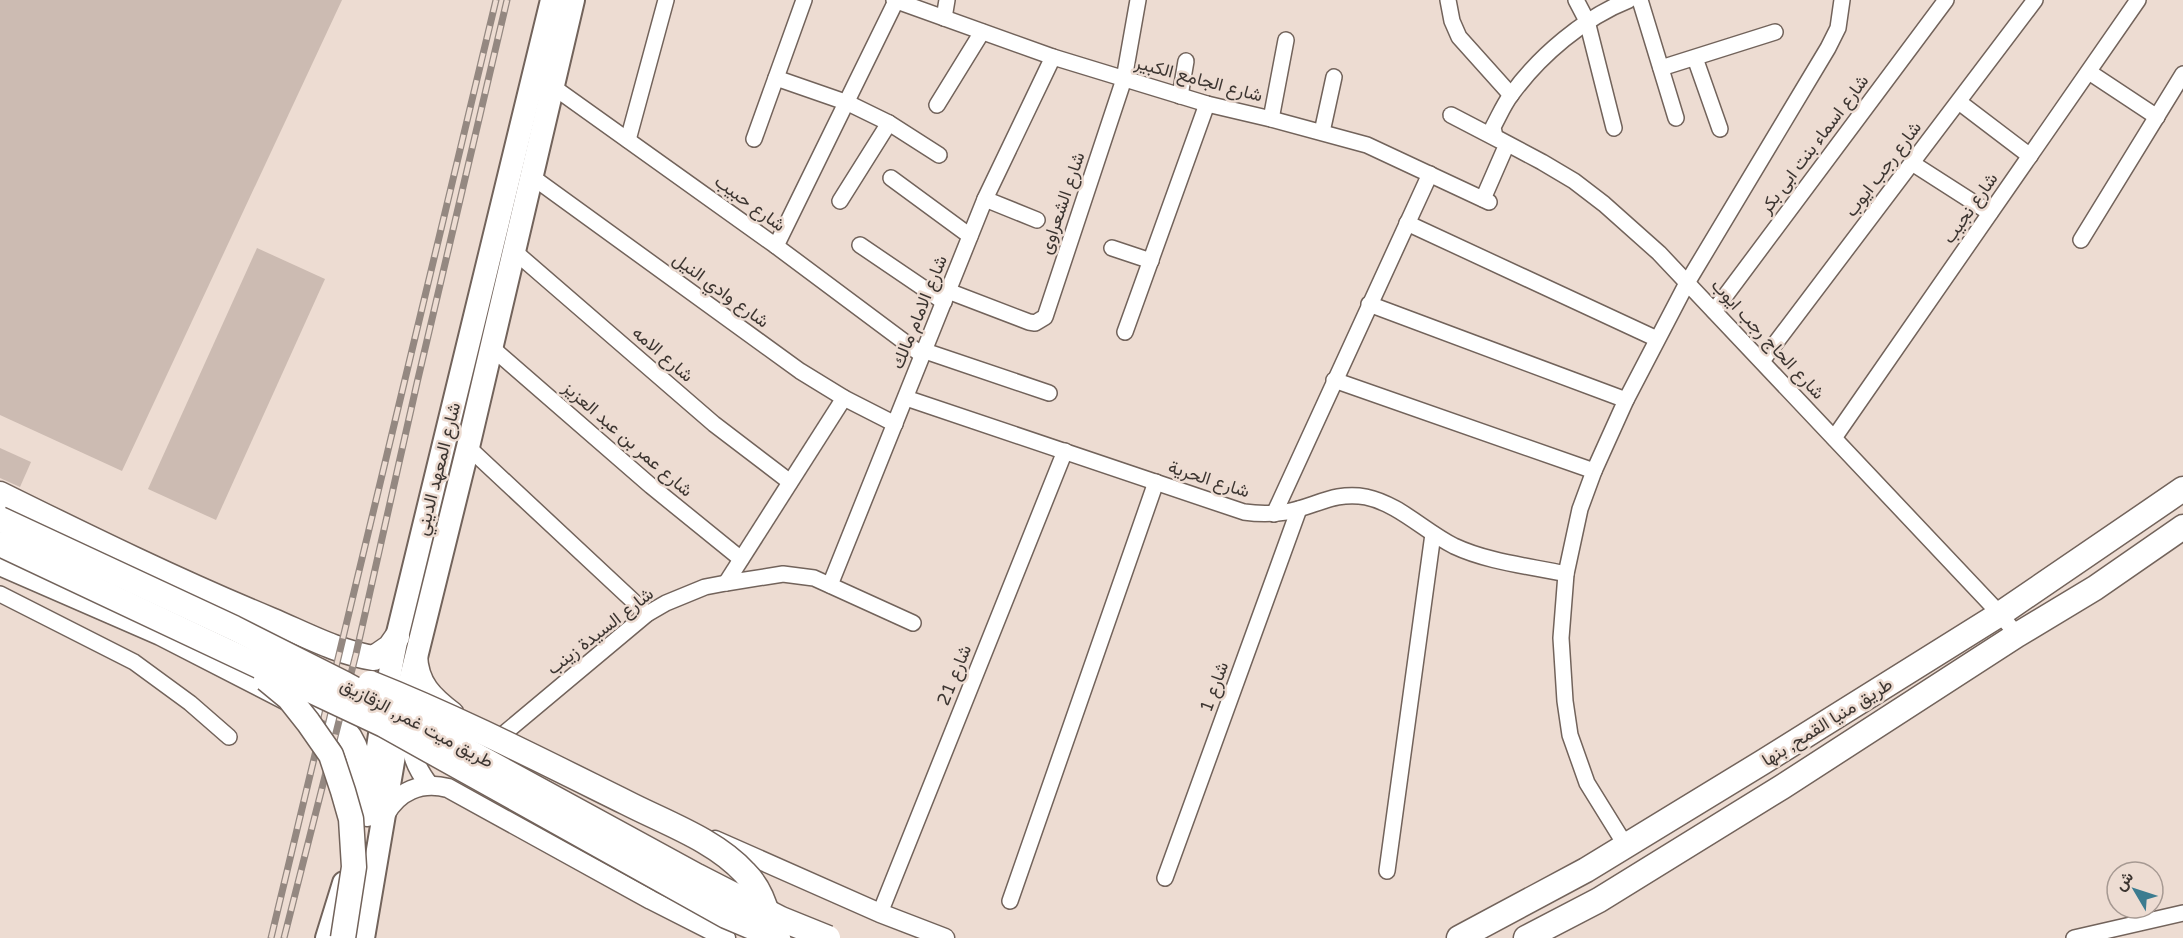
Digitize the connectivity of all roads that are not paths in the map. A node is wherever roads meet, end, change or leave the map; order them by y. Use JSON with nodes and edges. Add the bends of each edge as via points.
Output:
{"nodes":[{"id":1,"x":552,"y":0,"type":"edge"},
{"id":2,"x":573,"y":0,"type":"edge"},
{"id":3,"x":666,"y":0,"type":"edge"},
{"id":4,"x":804,"y":0,"type":"edge"},
{"id":5,"x":947,"y":0,"type":"edge"},
{"id":6,"x":1138,"y":0,"type":"edge"},
{"id":7,"x":1448,"y":0,"type":"edge"},
{"id":8,"x":1576,"y":0,"type":"edge"},
{"id":9,"x":1629,"y":0,"type":"edge"},
{"id":10,"x":1640,"y":0,"type":"edge"},
{"id":11,"x":1842,"y":0,"type":"edge"},
{"id":12,"x":1946,"y":0,"type":"edge"},
{"id":13,"x":2036,"y":0,"type":"edge"},
{"id":14,"x":2138,"y":0,"type":"edge"},
{"id":15,"x":895,"y":1,"type":"edge"},
{"id":16,"x":944,"y":18,"type":"junction"},
{"id":17,"x":1587,"y":21,"type":"junction"},
{"id":18,"x":982,"y":32,"type":"junction"},
{"id":19,"x":1775,"y":32,"type":"dead end"},
{"id":20,"x":1286,"y":40,"type":"dead end"},
{"id":21,"x":1053,"y":57,"type":"junction"},
{"id":22,"x":1695,"y":58,"type":"junction"},
{"id":23,"x":1186,"y":61,"type":"dead end"},
{"id":24,"x":1661,"y":68,"type":"junction"},
{"id":25,"x":2089,"y":72,"type":"junction"},
{"id":26,"x":2183,"y":74,"type":"edge"},
{"id":27,"x":1334,"y":77,"type":"dead end"},
{"id":28,"x":776,"y":78,"type":"junction"},
{"id":29,"x":1124,"y":79,"type":"junction"},
{"id":30,"x":552,"y":86,"type":"junction"},
{"id":31,"x":1511,"y":95,"type":"junction"},
{"id":32,"x":1180,"y":96,"type":"junction"},
{"id":33,"x":1959,"y":102,"type":"junction"},
{"id":34,"x":848,"y":103,"type":"junction"},
{"id":35,"x":1207,"y":104,"type":"junction"},
{"id":36,"x":937,"y":105,"type":"dead end"},
{"id":37,"x":1451,"y":115,"type":"dead end"},
{"id":38,"x":2157,"y":117,"type":"junction"},
{"id":39,"x":1676,"y":118,"type":"dead end"},
{"id":40,"x":1271,"y":119,"type":"junction"},
{"id":41,"x":889,"y":123,"type":"junction"},
{"id":42,"x":1614,"y":128,"type":"dead end"},
{"id":43,"x":1720,"y":129,"type":"dead end"},
{"id":44,"x":1322,"y":132,"type":"junction"},
{"id":45,"x":754,"y":139,"type":"dead end"},
{"id":46,"x":628,"y":140,"type":"junction"},
{"id":47,"x":1503,"y":142,"type":"junction"},
{"id":48,"x":939,"y":155,"type":"dead end"},
{"id":49,"x":2030,"y":156,"type":"junction"},
{"id":50,"x":1912,"y":163,"type":"junction"},
{"id":51,"x":1430,"y":174,"type":"junction"},
{"id":52,"x":531,"y":176,"type":"junction"},
{"id":53,"x":891,"y":178,"type":"dead end"},
{"id":54,"x":985,"y":199,"type":"junction"},
{"id":55,"x":840,"y":201,"type":"dead end"},
{"id":56,"x":1990,"y":213,"type":"junction"},
{"id":57,"x":1037,"y":220,"type":"dead end"},
{"id":58,"x":1407,"y":224,"type":"junction"},
{"id":59,"x":970,"y":236,"type":"junction"},
{"id":60,"x":2081,"y":240,"type":"dead end"},
{"id":61,"x":860,"y":245,"type":"dead end"},
{"id":62,"x":776,"y":246,"type":"junction"},
{"id":63,"x":1112,"y":248,"type":"dead end"},
{"id":64,"x":514,"y":250,"type":"junction"},
{"id":65,"x":1151,"y":261,"type":"junction"},
{"id":66,"x":1687,"y":283,"type":"junction"},
{"id":67,"x":946,"y":297,"type":"junction"},
{"id":68,"x":1369,"y":304,"type":"junction"},
{"id":69,"x":1714,"y":311,"type":"junction"},
{"id":70,"x":1125,"y":332,"type":"dead end"},
{"id":71,"x":1657,"y":339,"type":"junction"},
{"id":72,"x":491,"y":347,"type":"junction"},
{"id":73,"x":924,"y":353,"type":"junction"},
{"id":74,"x":1762,"y":361,"type":"junction"},
{"id":75,"x":1334,"y":380,"type":"junction"},
{"id":76,"x":1049,"y":393,"type":"dead end"},
{"id":77,"x":844,"y":398,"type":"junction"},
{"id":78,"x":906,"y":398,"type":"junction"},
{"id":79,"x":1626,"y":400,"type":"junction"},
{"id":80,"x":895,"y":424,"type":"junction"},
{"id":81,"x":1834,"y":438,"type":"junction"},
{"id":82,"x":468,"y":447,"type":"junction"},
{"id":83,"x":1065,"y":452,"type":"junction"},
{"id":84,"x":1594,"y":471,"type":"junction"},
{"id":85,"x":790,"y":482,"type":"junction"},
{"id":86,"x":1156,"y":482,"type":"junction"},
{"id":87,"x":2183,"y":489,"type":"edge"},
{"id":88,"x":0,"y":494,"type":"edge"},
{"id":89,"x":1299,"y":509,"type":"junction"},
{"id":90,"x":1274,"y":513,"type":"junction"},
{"id":91,"x":0,"y":519,"type":"edge"},
{"id":92,"x":2183,"y":527,"type":"edge"},
{"id":93,"x":1433,"y":534,"type":"junction"},
{"id":94,"x":0,"y":544,"type":"edge"},
{"id":95,"x":741,"y":559,"type":"junction"},
{"id":96,"x":2078,"y":561,"type":"junction"},
{"id":97,"x":0,"y":562,"type":"edge"},
{"id":98,"x":1566,"y":574,"type":"junction"},
{"id":99,"x":726,"y":583,"type":"junction"},
{"id":100,"x":830,"y":585,"type":"junction"},
{"id":101,"x":2095,"y":588,"type":"junction"},
{"id":102,"x":0,"y":594,"type":"edge"},
{"id":103,"x":647,"y":614,"type":"junction"},
{"id":104,"x":2000,"y":614,"type":"junction"},
{"id":105,"x":913,"y":623,"type":"dead end"},
{"id":106,"x":2017,"y":635,"type":"junction"},
{"id":107,"x":397,"y":637,"type":"junction"},
{"id":108,"x":210,"y":644,"type":"junction"},
{"id":109,"x":418,"y":654,"type":"junction"},
{"id":110,"x":291,"y":656,"type":"junction"},
{"id":111,"x":435,"y":698,"type":"junction"},
{"id":112,"x":229,"y":737,"type":"dead end"},
{"id":113,"x":494,"y":742,"type":"junction"},
{"id":114,"x":429,"y":785,"type":"junction"},
{"id":115,"x":376,"y":815,"type":"junction"},
{"id":116,"x":1626,"y":846,"type":"junction"},
{"id":117,"x":1586,"y":870,"type":"junction"},
{"id":118,"x":1387,"y":872,"type":"dead end"},
{"id":119,"x":1165,"y":878,"type":"dead end"},
{"id":120,"x":1599,"y":900,"type":"junction"},
{"id":121,"x":1010,"y":901,"type":"dead end"},
{"id":122,"x":880,"y":913,"type":"junction"},
{"id":123,"x":2183,"y":913,"type":"edge"},
{"id":124,"x":327,"y":938,"type":"edge"},
{"id":125,"x":343,"y":938,"type":"edge"},
{"id":126,"x":363,"y":938,"type":"edge"},
{"id":127,"x":726,"y":938,"type":"edge"},
{"id":128,"x":772,"y":938,"type":"edge"},
{"id":129,"x":778,"y":938,"type":"edge"},
{"id":130,"x":828,"y":938,"type":"edge"},
{"id":131,"x":945,"y":938,"type":"edge"},
{"id":132,"x":1459,"y":938,"type":"edge"},
{"id":133,"x":1526,"y":938,"type":"edge"},
{"id":134,"x":2074,"y":938,"type":"edge"}],
"edges":[{"from":1,"to":107,"type":"main road","name":"شارع المعهد الديني"},
{"from":2,"to":30,"type":"main road","name":"شارع المعهد الديني"},
{"from":3,"to":46,"type":"street"},
{"from":4,"to":28,"type":"street"},
{"from":5,"to":16,"type":"street"},
{"from":6,"to":29,"type":"street","name":"شارع الشعراوى"},
{"from":7,"to":31,"type":"street","via":[[1459,37]]},
{"from":8,"to":17,"type":"street"},
{"from":9,"to":17,"type":"street"},
{"from":10,"to":24,"type":"street"},
{"from":11,"to":66,"type":"street","via":[[1838,28],[1828,48]]},
{"from":12,"to":69,"type":"street","name":"شارع اسماء بنت ابى بكر"},
{"from":13,"to":33,"type":"street","name":"شارع رجب ايوب"},
{"from":14,"to":25,"type":"street","name":"شارع نجيب"},
{"from":15,"to":16,"type":"street","name":"شارع الجامع الكبير"},
{"from":15,"to":34,"type":"street"},
{"from":16,"to":18,"type":"street","name":"شارع الجامع الكبير"},
{"from":17,"to":31,"type":"street","via":[[1559,44]]},
{"from":17,"to":42,"type":"street"},
{"from":18,"to":21,"type":"street","name":"شارع الجامع الكبير"},
{"from":18,"to":36,"type":"street"},
{"from":19,"to":22,"type":"street"},
{"from":20,"to":40,"type":"street"},
{"from":21,"to":29,"type":"street","name":"شارع الجامع الكبير"},
{"from":21,"to":54,"type":"street","name":"شارع الامام مالك"},
{"from":22,"to":24,"type":"street"},
{"from":22,"to":43,"type":"street"},
{"from":23,"to":32,"type":"street"},
{"from":24,"to":39,"type":"street"},
{"from":25,"to":38,"type":"street"},
{"from":25,"to":49,"type":"street","name":"شارع نجيب"},
{"from":26,"to":38,"type":"street"},
{"from":27,"to":44,"type":"street"},
{"from":28,"to":34,"type":"street"},
{"from":28,"to":45,"type":"street"},
{"from":29,"to":32,"type":"street","name":"شارع الجامع الكبير"},
{"from":29,"to":67,"type":"street","name":"شارع الشعراوى","via":[[1045,316],[1029,322]]},
{"from":30,"to":46,"type":"street","name":"شارع حبيب"},
{"from":30,"to":52,"type":"main road","name":"شارع المعهد الديني"},
{"from":31,"to":47,"type":"street","via":[[1493,127],[1495,137]]},
{"from":32,"to":35,"type":"street","name":"شارع الجامع الكبير"},
{"from":33,"to":49,"type":"street"},
{"from":33,"to":50,"type":"street","name":"شارع رجب ايوب"},
{"from":34,"to":41,"type":"street"},
{"from":34,"to":62,"type":"street"},
{"from":35,"to":40,"type":"street","name":"شارع الجامع الكبير"},
{"from":35,"to":65,"type":"street"},
{"from":37,"to":47,"type":"street","name":"شارع الحاج رجب ايوب"},
{"from":38,"to":60,"type":"street"},
{"from":40,"to":44,"type":"street","name":"شارع الجامع الكبير"},
{"from":41,"to":48,"type":"street"},
{"from":41,"to":55,"type":"street"},
{"from":44,"to":51,"type":"street","name":"شارع الجامع الكبير","via":[[1367,145]]},
{"from":46,"to":62,"type":"street","name":"شارع حبيب"},
{"from":47,"to":51,"type":"street","name":"شارع الجامع الكبير","via":[[1486,200]]},
{"from":47,"to":66,"type":"street","name":"شارع الحاج رجب ايوب","via":[[1574,181],[1659,253]]},
{"from":49,"to":56,"type":"street","name":"شارع نجيب"},
{"from":50,"to":56,"type":"street"},
{"from":50,"to":74,"type":"street","name":"شارع رجب ايوب"},
{"from":51,"to":58,"type":"street"},
{"from":52,"to":64,"type":"main road","name":"شارع المعهد الديني"},
{"from":52,"to":77,"type":"street","name":"شارع وادي النيل","via":[[759,342]]},
{"from":53,"to":59,"type":"street"},
{"from":54,"to":57,"type":"street"},
{"from":54,"to":59,"type":"street","name":"شارع الامام مالك"},
{"from":56,"to":81,"type":"street","name":"شارع نجيب"},
{"from":58,"to":68,"type":"street"},
{"from":58,"to":71,"type":"street"},
{"from":59,"to":67,"type":"street","name":"شارع الامام مالك"},
{"from":61,"to":67,"type":"street"},
{"from":62,"to":73,"type":"street","name":"شارع حبيب"},
{"from":63,"to":65,"type":"street"},
{"from":64,"to":72,"type":"main road","name":"شارع المعهد الديني"},
{"from":64,"to":85,"type":"street","name":"شارع الامه","via":[[714,424]]},
{"from":65,"to":70,"type":"street"},
{"from":66,"to":69,"type":"street","name":"شارع الحاج رجب ايوب"},
{"from":66,"to":71,"type":"street"},
{"from":67,"to":73,"type":"street","name":"شارع الامام مالك"},
{"from":68,"to":75,"type":"street"},
{"from":68,"to":79,"type":"street"},
{"from":69,"to":74,"type":"street","name":"شارع الحاج رجب ايوب"},
{"from":71,"to":79,"type":"street"},
{"from":72,"to":82,"type":"main road","name":"شارع المعهد الديني"},
{"from":72,"to":95,"type":"street","name":"شارع عمر بن عبد العزيز"},
{"from":73,"to":76,"type":"street","name":"شارع حبيب"},
{"from":73,"to":78,"type":"street","name":"شارع الامام مالك"},
{"from":74,"to":81,"type":"street","name":"شارع الحاج رجب ايوب"},
{"from":75,"to":84,"type":"street"},
{"from":75,"to":90,"type":"street"},
{"from":77,"to":80,"type":"street","name":"شارع وادي النيل"},
{"from":77,"to":85,"type":"street"},
{"from":78,"to":80,"type":"street","name":"شارع الامام مالك"},
{"from":78,"to":83,"type":"street","name":"شارع الحرية"},
{"from":79,"to":84,"type":"street"},
{"from":80,"to":100,"type":"street","name":"شارع الامام مالك"},
{"from":81,"to":104,"type":"street","name":"شارع الحاج رجب ايوب"},
{"from":82,"to":103,"type":"street"},
{"from":82,"to":109,"type":"main road","name":"شارع المعهد الديني"},
{"from":83,"to":86,"type":"street","name":"شارع الحرية"},
{"from":83,"to":122,"type":"street","name":"شارع 21"},
{"from":84,"to":98,"type":"street","via":[[1580,509]]},
{"from":85,"to":95,"type":"street"},
{"from":86,"to":90,"type":"street","name":"شارع الحرية","via":[[1244,512]]},
{"from":86,"to":121,"type":"street"},
{"from":87,"to":96,"type":"highway","name":"طريق منيا القمح, بنها"},
{"from":88,"to":107,"type":"highway","name":"طريق ميت غمر, الزقازيق","via":[[109,548],[356,654],[374,658]]},
{"from":89,"to":90,"type":"street","name":"شارع الحرية"},
{"from":89,"to":93,"type":"street","name":"شارع الحرية","via":[[1337,496],[1363,496],[1389,504]]},
{"from":89,"to":119,"type":"street","name":"شارع 1"},
{"from":91,"to":110,"type":"highway","name":"طريق ميت غمر, الزقازيق","bridge":true},
{"from":92,"to":101,"type":"highway","name":"طريق منيا القمح, بنها"},
{"from":93,"to":98,"type":"street","name":"شارع الحرية","via":[[1473,554]]},
{"from":93,"to":118,"type":"street"},
{"from":94,"to":108,"type":"highway","name":"طريق ميت غمر, الزقازيق","bridge":true},
{"from":95,"to":99,"type":"street"},
{"from":96,"to":101,"type":"highway"},
{"from":96,"to":104,"type":"highway","name":"طريق منيا القمح, بنها"},
{"from":97,"to":115,"type":"highway","via":[[161,633],[338,724],[356,749]]},
{"from":98,"to":116,"type":"street","via":[[1561,638],[1570,735],[1587,783]]},
{"from":99,"to":100,"type":"street","name":"شارع السيدة زينب","via":[[793,574]]},
{"from":99,"to":103,"type":"street","name":"شارع السيدة زينب","via":[[685,594]]},
{"from":100,"to":105,"type":"street","name":"شارع السيدة زينب"},
{"from":101,"to":106,"type":"highway","name":"طريق منيا القمح, بنها"},
{"from":102,"to":112,"type":"street","via":[[134,662]]},
{"from":103,"to":113,"type":"street","name":"شارع السيدة زينب"},
{"from":104,"to":106,"type":"street","name":"شارع الحاج رجب ايوب"},
{"from":104,"to":116,"type":"highway","name":"طريق منيا القمح, بنها"},
{"from":106,"to":120,"type":"highway","name":"طريق منيا القمح, بنها"},
{"from":107,"to":115,"type":"main road","name":"شارع المعهد الديني","via":[[379,745]]},
{"from":108,"to":125,"type":"highway","bridge":true,"via":[[261,675],[289,698],[331,755],[351,819],[354,867]]},
{"from":108,"to":129,"type":"highway","name":"طريق ميت غمر, الزقازيق","bridge":true,"via":[[384,725],[726,916]]},
{"from":109,"to":111,"type":"street","via":[[420,674]]},
{"from":109,"to":115,"type":"main road","name":"شارع المعهد الديني"},
{"from":110,"to":128,"type":"highway","bridge":true,"via":[[435,708],[710,846],[754,883],[767,910]]},
{"from":110,"to":130,"type":"highway","name":"طريق ميت غمر, الزقازيق","bridge":true,"via":[[697,876]]},
{"from":111,"to":113,"type":"street"},
{"from":111,"to":114,"type":"street","via":[[420,713],[411,734],[412,755]]},
{"from":113,"to":122,"type":"street"},
{"from":114,"to":115,"type":"street","via":[[406,792]]},
{"from":114,"to":127,"type":"street","via":[[448,789]]},
{"from":115,"to":124,"type":"main road","name":"شارع المعهد الديني"},
{"from":115,"to":126,"type":"main road","name":"شارع المعهد الديني"},
{"from":116,"to":117,"type":"highway","name":"طريق منيا القمح, بنها"},
{"from":117,"to":120,"type":"highway"},
{"from":117,"to":132,"type":"highway","name":"طريق منيا القمح, بنها"},
{"from":120,"to":133,"type":"highway","name":"طريق منيا القمح, بنها"},
{"from":122,"to":131,"type":"street"},
{"from":123,"to":134,"type":"street"}]}
